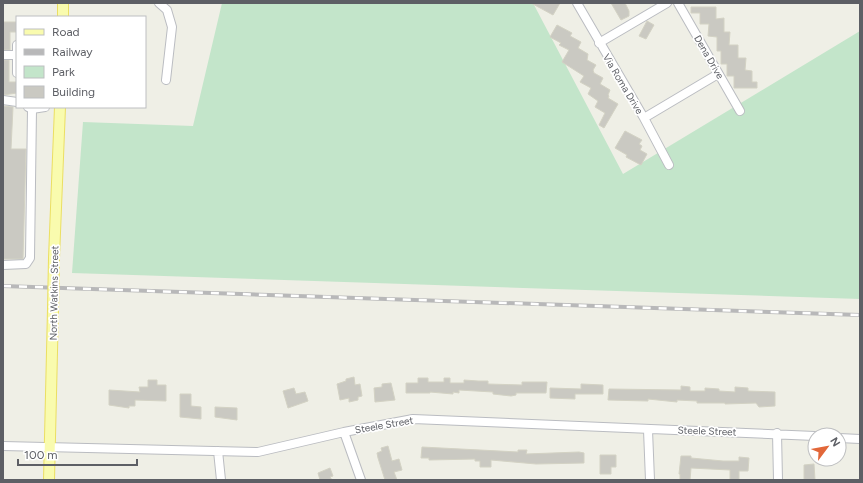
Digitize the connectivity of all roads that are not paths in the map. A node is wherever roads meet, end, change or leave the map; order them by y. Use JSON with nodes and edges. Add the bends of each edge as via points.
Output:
{"nodes":[{"id":1,"x":63,"y":3,"type":"edge"},
{"id":2,"x":158,"y":3,"type":"edge"},
{"id":3,"x":577,"y":3,"type":"edge"},
{"id":4,"x":667,"y":3,"type":"edge"},
{"id":5,"x":678,"y":3,"type":"edge"},
{"id":6,"x":63,"y":16,"type":"edge"},
{"id":7,"x":599,"y":43,"type":"junction"},
{"id":8,"x":3,"y":55,"type":"edge"},
{"id":9,"x":16,"y":55,"type":"edge"},
{"id":10,"x":718,"y":74,"type":"junction"},
{"id":11,"x":166,"y":80,"type":"dead end"},
{"id":12,"x":3,"y":100,"type":"edge"},
{"id":13,"x":16,"y":102,"type":"edge"},
{"id":14,"x":30,"y":108,"type":"edge"},
{"id":15,"x":60,"y":108,"type":"edge"},
{"id":16,"x":740,"y":111,"type":"dead end"},
{"id":17,"x":644,"y":118,"type":"junction"},
{"id":18,"x":669,"y":165,"type":"dead end"},
{"id":19,"x":3,"y":265,"type":"edge"},
{"id":20,"x":648,"y":430,"type":"junction"},
{"id":21,"x":344,"y":432,"type":"junction"},
{"id":22,"x":777,"y":433,"type":"junction"},
{"id":23,"x":807,"y":435,"type":"edge"},
{"id":24,"x":847,"y":438,"type":"edge"},
{"id":25,"x":860,"y":439,"type":"edge"},
{"id":26,"x":3,"y":446,"type":"edge"},
{"id":27,"x":50,"y":448,"type":"junction"},
{"id":28,"x":218,"y":451,"type":"junction"},
{"id":29,"x":49,"y":480,"type":"edge"},
{"id":30,"x":221,"y":480,"type":"edge"},
{"id":31,"x":361,"y":480,"type":"edge"},
{"id":32,"x":650,"y":480,"type":"edge"},
{"id":33,"x":778,"y":480,"type":"edge"}],
"edges":[{"from":1,"to":6,"type":"main road"},
{"from":2,"to":11,"type":"street","via":[[167,10],[172,26]]},
{"from":3,"to":7,"type":"street","name":"Via Roma Drive"},
{"from":4,"to":7,"type":"street"},
{"from":5,"to":10,"type":"street","name":"Dena Drive"},
{"from":7,"to":17,"type":"street","name":"Via Roma Drive"},
{"from":8,"to":9,"type":"street"},
{"from":10,"to":16,"type":"street","name":"Dena Drive"},
{"from":10,"to":17,"type":"street"},
{"from":12,"to":13,"type":"street"},
{"from":14,"to":19,"type":"street","via":[[30,258],[26,264]]},
{"from":15,"to":27,"type":"main road","name":"North Watkins Street","bridge":true},
{"from":17,"to":18,"type":"street","name":"Via Roma Drive"},
{"from":20,"to":21,"type":"street","name":"Steele Street","via":[[413,419]]},
{"from":20,"to":22,"type":"street","name":"Steele Street"},
{"from":20,"to":32,"type":"street"},
{"from":21,"to":28,"type":"street","name":"Steele Street","via":[[258,452]]},
{"from":21,"to":31,"type":"street"},
{"from":22,"to":23,"type":"street","name":"Steele Street"},
{"from":22,"to":33,"type":"street"},
{"from":24,"to":25,"type":"street"},
{"from":26,"to":27,"type":"street","name":"Steele Street"},
{"from":27,"to":28,"type":"street","name":"Steele Street"},
{"from":27,"to":29,"type":"main road","name":"North Watkins Street"},
{"from":28,"to":30,"type":"street"}]}
